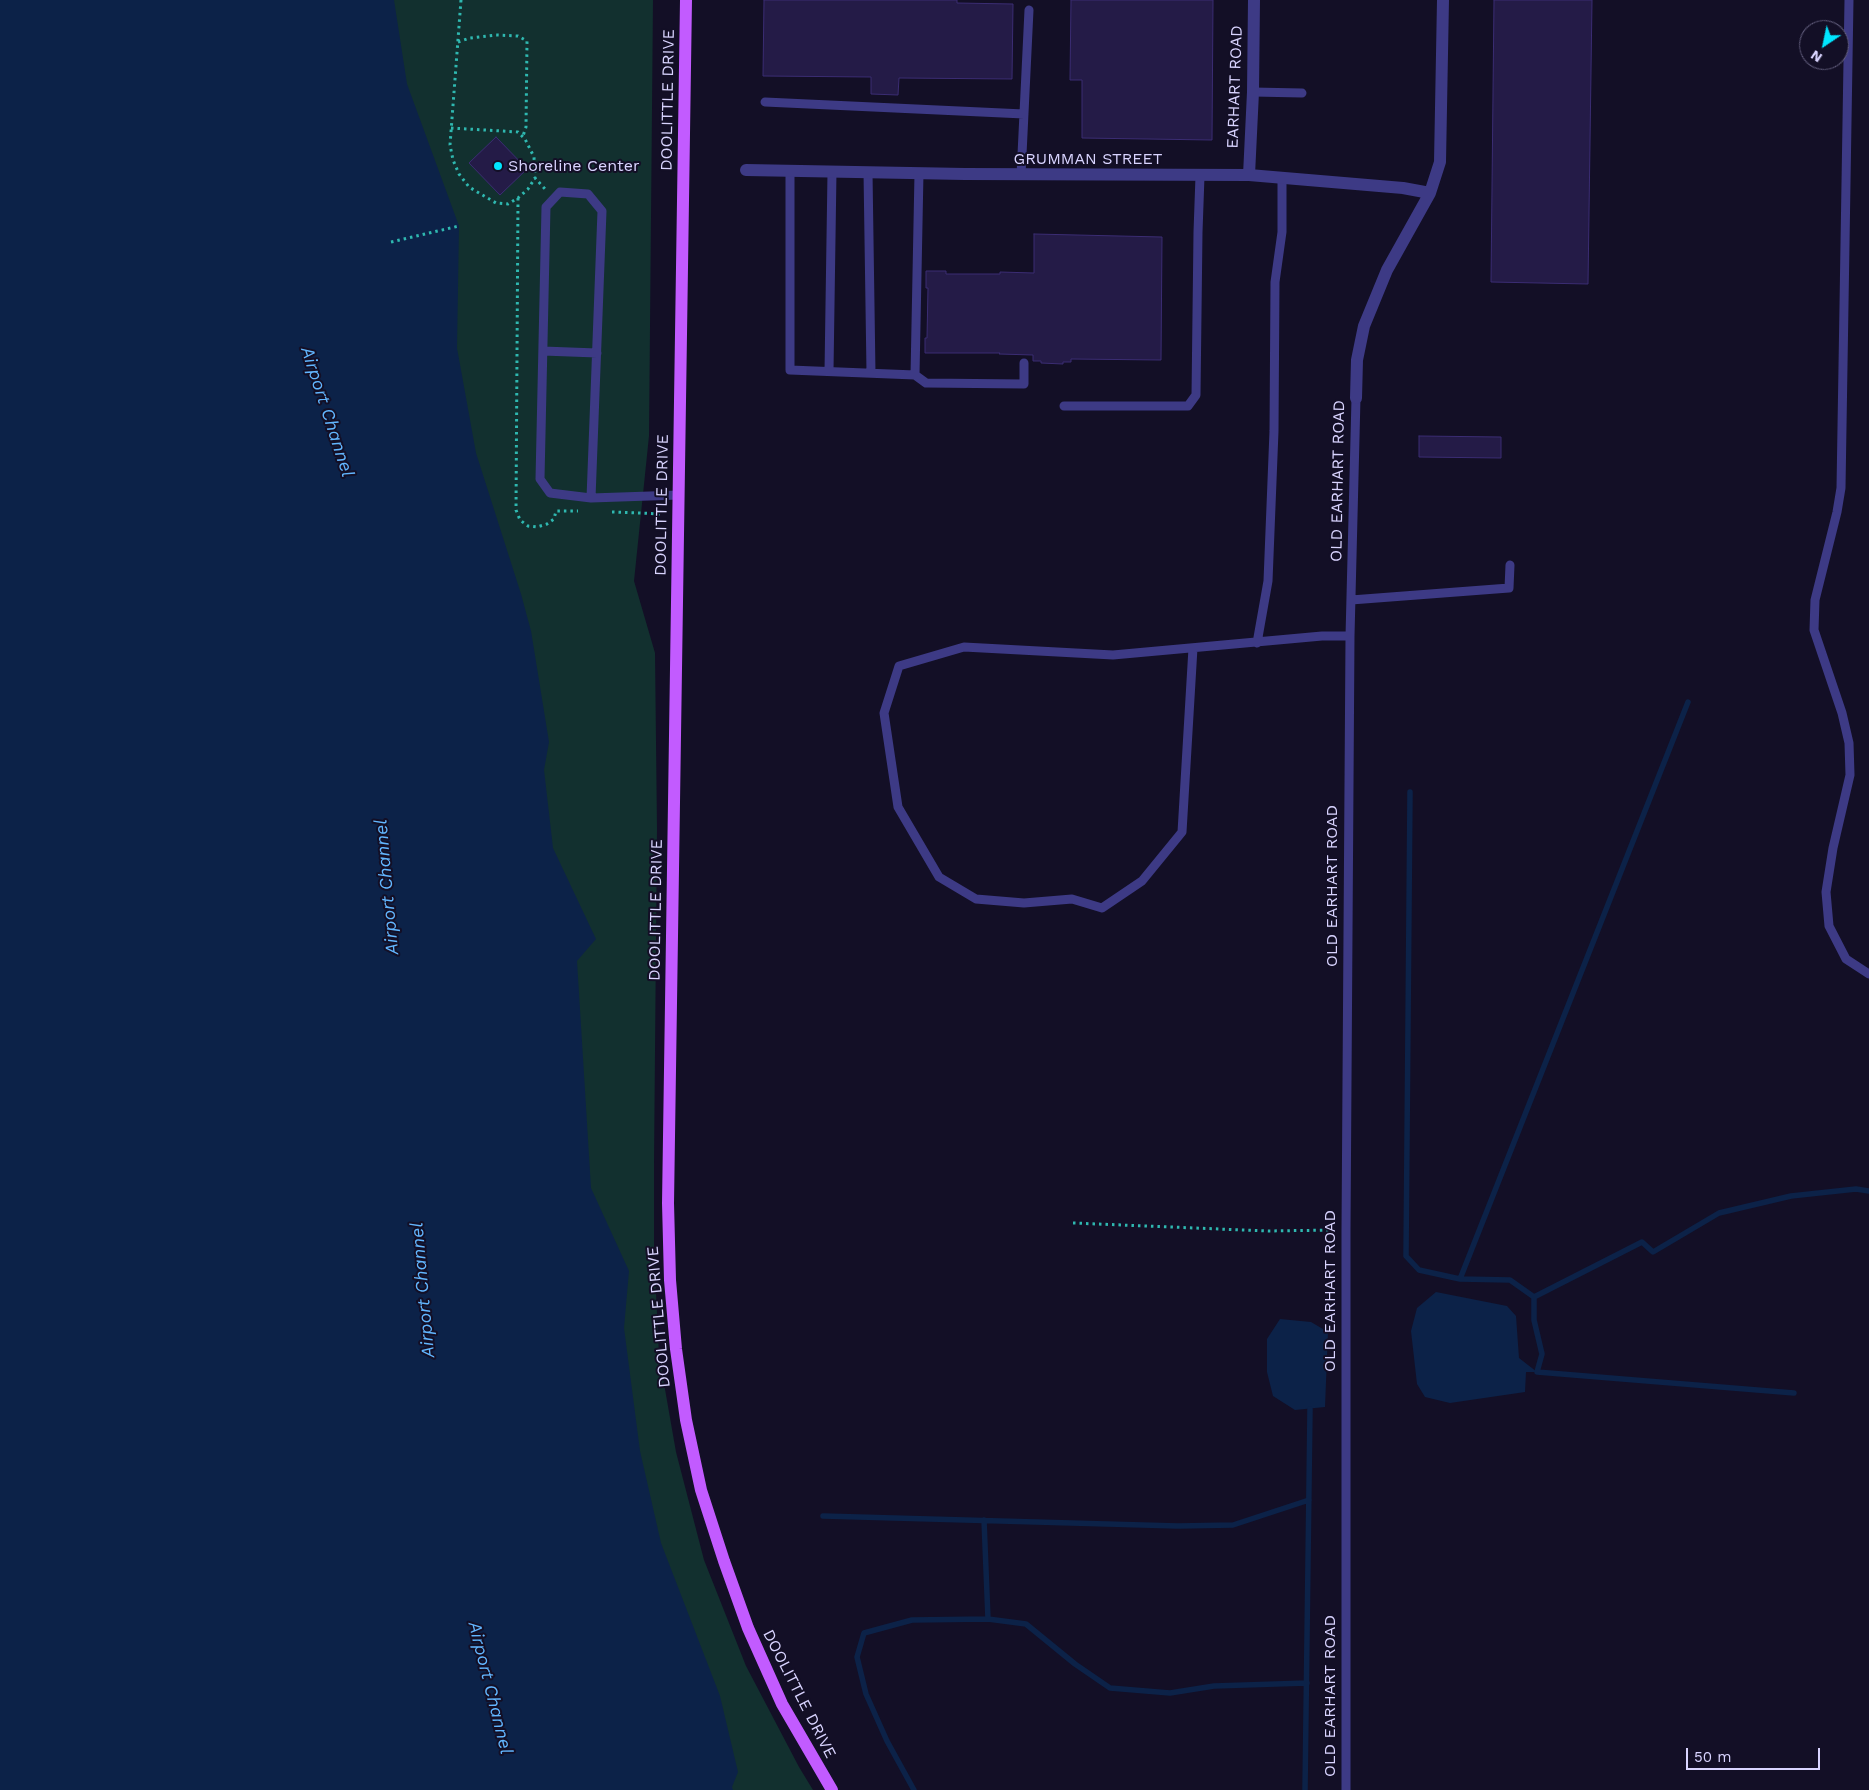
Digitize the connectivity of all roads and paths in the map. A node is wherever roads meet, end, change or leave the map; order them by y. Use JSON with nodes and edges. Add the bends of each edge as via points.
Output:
{"nodes":[{"id":1,"x":461,"y":0,"type":"edge"},
{"id":2,"x":686,"y":0,"type":"edge"},
{"id":3,"x":1254,"y":0,"type":"edge"},
{"id":4,"x":1443,"y":0,"type":"edge"},
{"id":5,"x":1849,"y":0,"type":"edge"},
{"id":6,"x":1029,"y":10,"type":"dead end"},
{"id":7,"x":458,"y":42,"type":"junction"},
{"id":8,"x":1253,"y":92,"type":"junction"},
{"id":9,"x":1302,"y":93,"type":"dead end"},
{"id":10,"x":765,"y":102,"type":"dead end"},
{"id":11,"x":1024,"y":114,"type":"junction"},
{"id":12,"x":451,"y":128,"type":"junction"},
{"id":13,"x":523,"y":136,"type":"junction"},
{"id":14,"x":746,"y":170,"type":"dead end"},
{"id":15,"x":790,"y":171,"type":"junction"},
{"id":16,"x":832,"y":172,"type":"junction"},
{"id":17,"x":868,"y":172,"type":"junction"},
{"id":18,"x":919,"y":173,"type":"junction"},
{"id":19,"x":1021,"y":175,"type":"junction"},
{"id":20,"x":1249,"y":175,"type":"junction"},
{"id":21,"x":1200,"y":176,"type":"junction"},
{"id":22,"x":1282,"y":177,"type":"junction"},
{"id":23,"x":535,"y":178,"type":"junction"},
{"id":24,"x":1430,"y":193,"type":"junction"},
{"id":25,"x":553,"y":199,"type":"junction"},
{"id":26,"x":459,"y":226,"type":"dead end"},
{"id":27,"x":391,"y":242,"type":"dead end"},
{"id":28,"x":542,"y":351,"type":"junction"},
{"id":29,"x":597,"y":353,"type":"junction"},
{"id":30,"x":1024,"y":363,"type":"dead end"},
{"id":31,"x":829,"y":371,"type":"junction"},
{"id":32,"x":871,"y":373,"type":"junction"},
{"id":33,"x":915,"y":375,"type":"junction"},
{"id":34,"x":1356,"y":398,"type":"joint"},
{"id":35,"x":1064,"y":406,"type":"dead end"},
{"id":36,"x":679,"y":495,"type":"junction"},
{"id":37,"x":591,"y":498,"type":"junction"},
{"id":38,"x":1510,"y":565,"type":"dead end"},
{"id":39,"x":1351,"y":600,"type":"junction"},
{"id":40,"x":1350,"y":636,"type":"junction"},
{"id":41,"x":1257,"y":643,"type":"junction"},
{"id":42,"x":1192,"y":648,"type":"junction"},
{"id":43,"x":1869,"y":974,"type":"edge"},
{"id":44,"x":1073,"y":1223,"type":"dead end"},
{"id":45,"x":1346,"y":1230,"type":"junction"},
{"id":46,"x":832,"y":1790,"type":"edge"},
{"id":47,"x":1346,"y":1790,"type":"edge"}],
"edges":[{"from":1,"to":7,"type":"path"},
{"from":2,"to":36,"type":"main road","name":"DOOLITTLE DRIVE"},
{"from":3,"to":8,"type":"street","name":"EARHART ROAD"},
{"from":4,"to":24,"type":"street","name":"OLD EARHART ROAD","via":[[1440,162]]},
{"from":5,"to":43,"type":"lane","via":[[1841,480],[1837,512],[1815,600],[1814,630],[1850,743],[1850,776],[1826,892],[1829,926],[1846,959]]},
{"from":6,"to":11,"type":"lane"},
{"from":7,"to":12,"type":"path"},
{"from":7,"to":13,"type":"path","via":[[496,35],[518,36],[527,41],[526,127]]},
{"from":8,"to":9,"type":"lane"},
{"from":8,"to":20,"type":"street","name":"EARHART ROAD"},
{"from":10,"to":11,"type":"lane"},
{"from":11,"to":19,"type":"lane"},
{"from":12,"to":13,"type":"path","via":[[518,132]]},
{"from":12,"to":23,"type":"path","via":[[450,144],[459,174],[484,196],[496,203],[508,204],[528,189]]},
{"from":13,"to":23,"type":"path","via":[[534,157]]},
{"from":14,"to":15,"type":"street","name":"GRUMMAN STREET"},
{"from":15,"to":16,"type":"street","name":"GRUMMAN STREET"},
{"from":15,"to":31,"type":"lane","via":[[790,370]]},
{"from":16,"to":17,"type":"street","name":"GRUMMAN STREET"},
{"from":16,"to":31,"type":"lane"},
{"from":17,"to":18,"type":"street","name":"GRUMMAN STREET"},
{"from":17,"to":32,"type":"lane"},
{"from":18,"to":19,"type":"street","name":"GRUMMAN STREET"},
{"from":18,"to":33,"type":"lane"},
{"from":19,"to":21,"type":"street","name":"GRUMMAN STREET"},
{"from":20,"to":21,"type":"street","name":"GRUMMAN STREET"},
{"from":20,"to":22,"type":"street","name":"GRUMMAN STREET"},
{"from":21,"to":35,"type":"lane","via":[[1196,395],[1188,406]]},
{"from":22,"to":24,"type":"street","name":"GRUMMAN STREET"},
{"from":22,"to":41,"type":"lane","via":[[1282,232],[1275,282],[1268,581]]},
{"from":23,"to":25,"type":"path"},
{"from":24,"to":34,"type":"street","name":"OLD EARHART ROAD","via":[[1387,270],[1364,326],[1357,360]]},
{"from":25,"to":28,"type":"lane","via":[[546,206]]},
{"from":25,"to":29,"type":"lane","via":[[560,192],[588,194],[602,211]]},
{"from":26,"to":27,"type":"path"},
{"from":28,"to":29,"type":"lane"},
{"from":28,"to":37,"type":"lane","via":[[540,479],[550,493]]},
{"from":29,"to":37,"type":"lane"},
{"from":30,"to":33,"type":"lane","via":[[1024,384],[926,383]]},
{"from":31,"to":32,"type":"lane"},
{"from":32,"to":33,"type":"lane"},
{"from":34,"to":39,"type":"lane","name":"OLD EARHART ROAD"},
{"from":36,"to":37,"type":"lane"},
{"from":36,"to":46,"type":"main road","name":"DOOLITTLE DRIVE","via":[[668,1203],[676,1349],[686,1420],[701,1490],[724,1561],[748,1628],[782,1704]]},
{"from":38,"to":39,"type":"lane","via":[[1509,588]]},
{"from":39,"to":40,"type":"lane","name":"OLD EARHART ROAD"},
{"from":40,"to":41,"type":"lane"},
{"from":40,"to":45,"type":"lane","name":"OLD EARHART ROAD"},
{"from":41,"to":42,"type":"lane"},
{"from":42,"to":42,"type":"lane","via":[[1113,655],[964,647],[899,666],[884,713],[898,807],[939,877],[976,899],[1024,903],[1072,899],[1102,908],[1142,881],[1182,832]]},
{"from":44,"to":45,"type":"path","via":[[1268,1231]]},
{"from":45,"to":47,"type":"lane","name":"OLD EARHART ROAD"}]}
